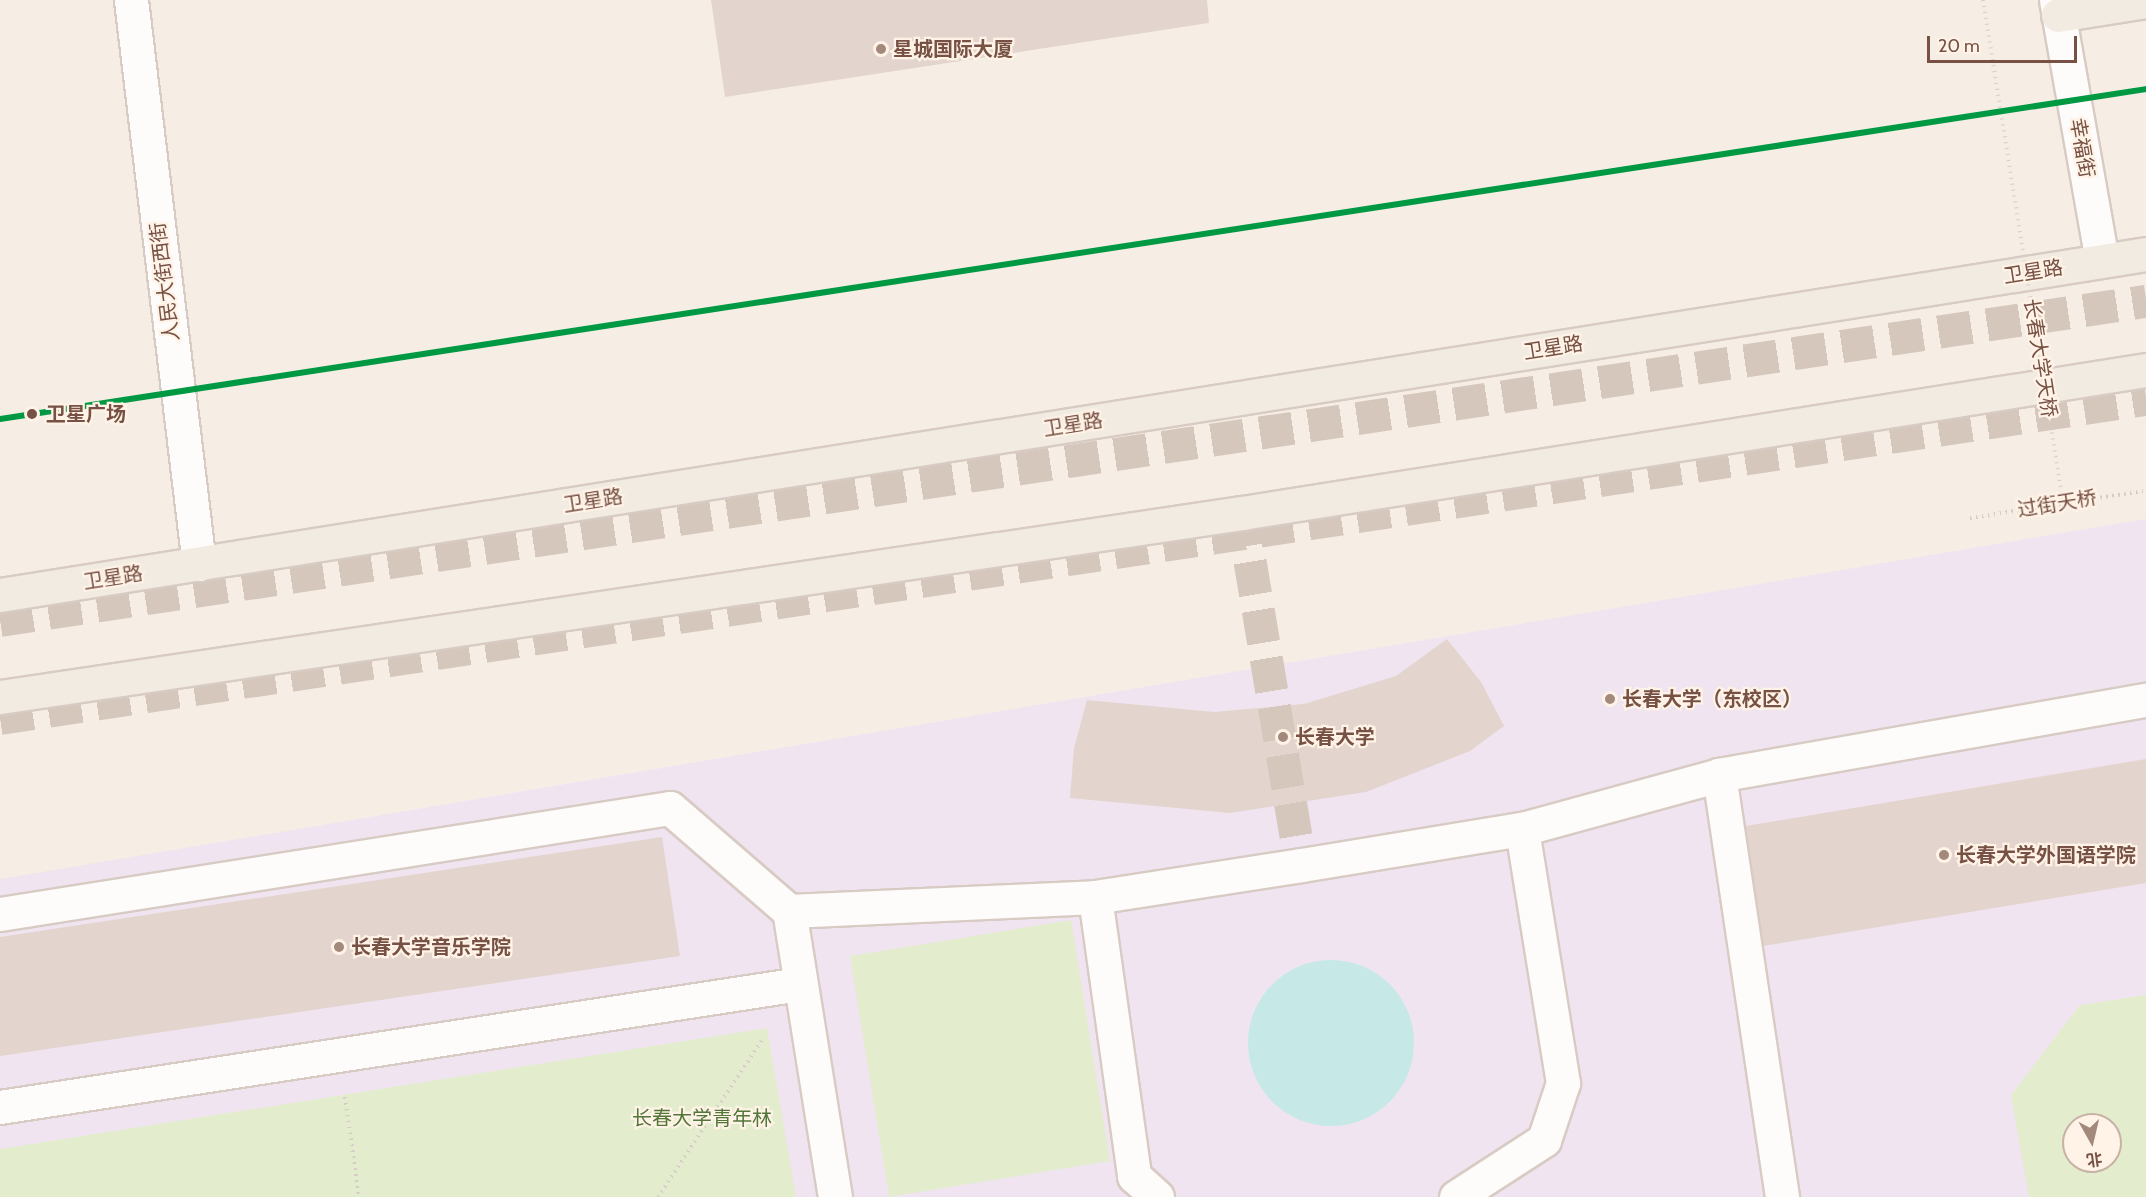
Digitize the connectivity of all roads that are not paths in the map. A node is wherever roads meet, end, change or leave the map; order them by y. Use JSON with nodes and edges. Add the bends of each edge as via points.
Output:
{"nodes":[{"id":1,"x":131,"y":0,"type":"edge"},
{"id":2,"x":2146,"y":1,"type":"edge"},
{"id":3,"x":2057,"y":8,"type":"edge"},
{"id":4,"x":2146,"y":254,"type":"edge"},
{"id":5,"x":2103,"y":260,"type":"junction"},
{"id":6,"x":2146,"y":370,"type":"edge"},
{"id":7,"x":199,"y":564,"type":"junction"},
{"id":8,"x":0,"y":595,"type":"edge"},
{"id":9,"x":0,"y":697,"type":"edge"},
{"id":10,"x":2146,"y":700,"type":"edge"},
{"id":11,"x":1719,"y":775,"type":"junction"},
{"id":12,"x":1522,"y":829,"type":"junction"},
{"id":13,"x":1095,"y":897,"type":"junction"},
{"id":14,"x":789,"y":911,"type":"junction"},
{"id":15,"x":0,"y":914,"type":"edge"},
{"id":16,"x":799,"y":984,"type":"junction"},
{"id":17,"x":0,"y":1107,"type":"edge"},
{"id":18,"x":835,"y":1197,"type":"edge"},
{"id":19,"x":1157,"y":1197,"type":"edge"},
{"id":20,"x":1456,"y":1197,"type":"edge"},
{"id":21,"x":1782,"y":1197,"type":"edge"}],
"edges":[{"from":1,"to":7,"type":"street","name":"人民大街西街"},
{"from":2,"to":3,"type":"main road"},
{"from":3,"to":5,"type":"street","name":"幸福街"},
{"from":4,"to":5,"type":"main road","name":"卫星路"},
{"from":5,"to":7,"type":"main road","name":"卫星路"},
{"from":6,"to":9,"type":"main road","via":[[1265,509]]},
{"from":7,"to":8,"type":"main road","name":"卫星路"},
{"from":10,"to":11,"type":"street"},
{"from":11,"to":12,"type":"street"},
{"from":11,"to":21,"type":"street"},
{"from":12,"to":13,"type":"street"},
{"from":12,"to":20,"type":"street","via":[[1563,1083],[1544,1140]]},
{"from":13,"to":14,"type":"street"},
{"from":13,"to":19,"type":"street","via":[[1134,1176]]},
{"from":14,"to":15,"type":"street","via":[[670,808]]},
{"from":14,"to":16,"type":"street"},
{"from":16,"to":17,"type":"street"},
{"from":16,"to":18,"type":"street"}]}
